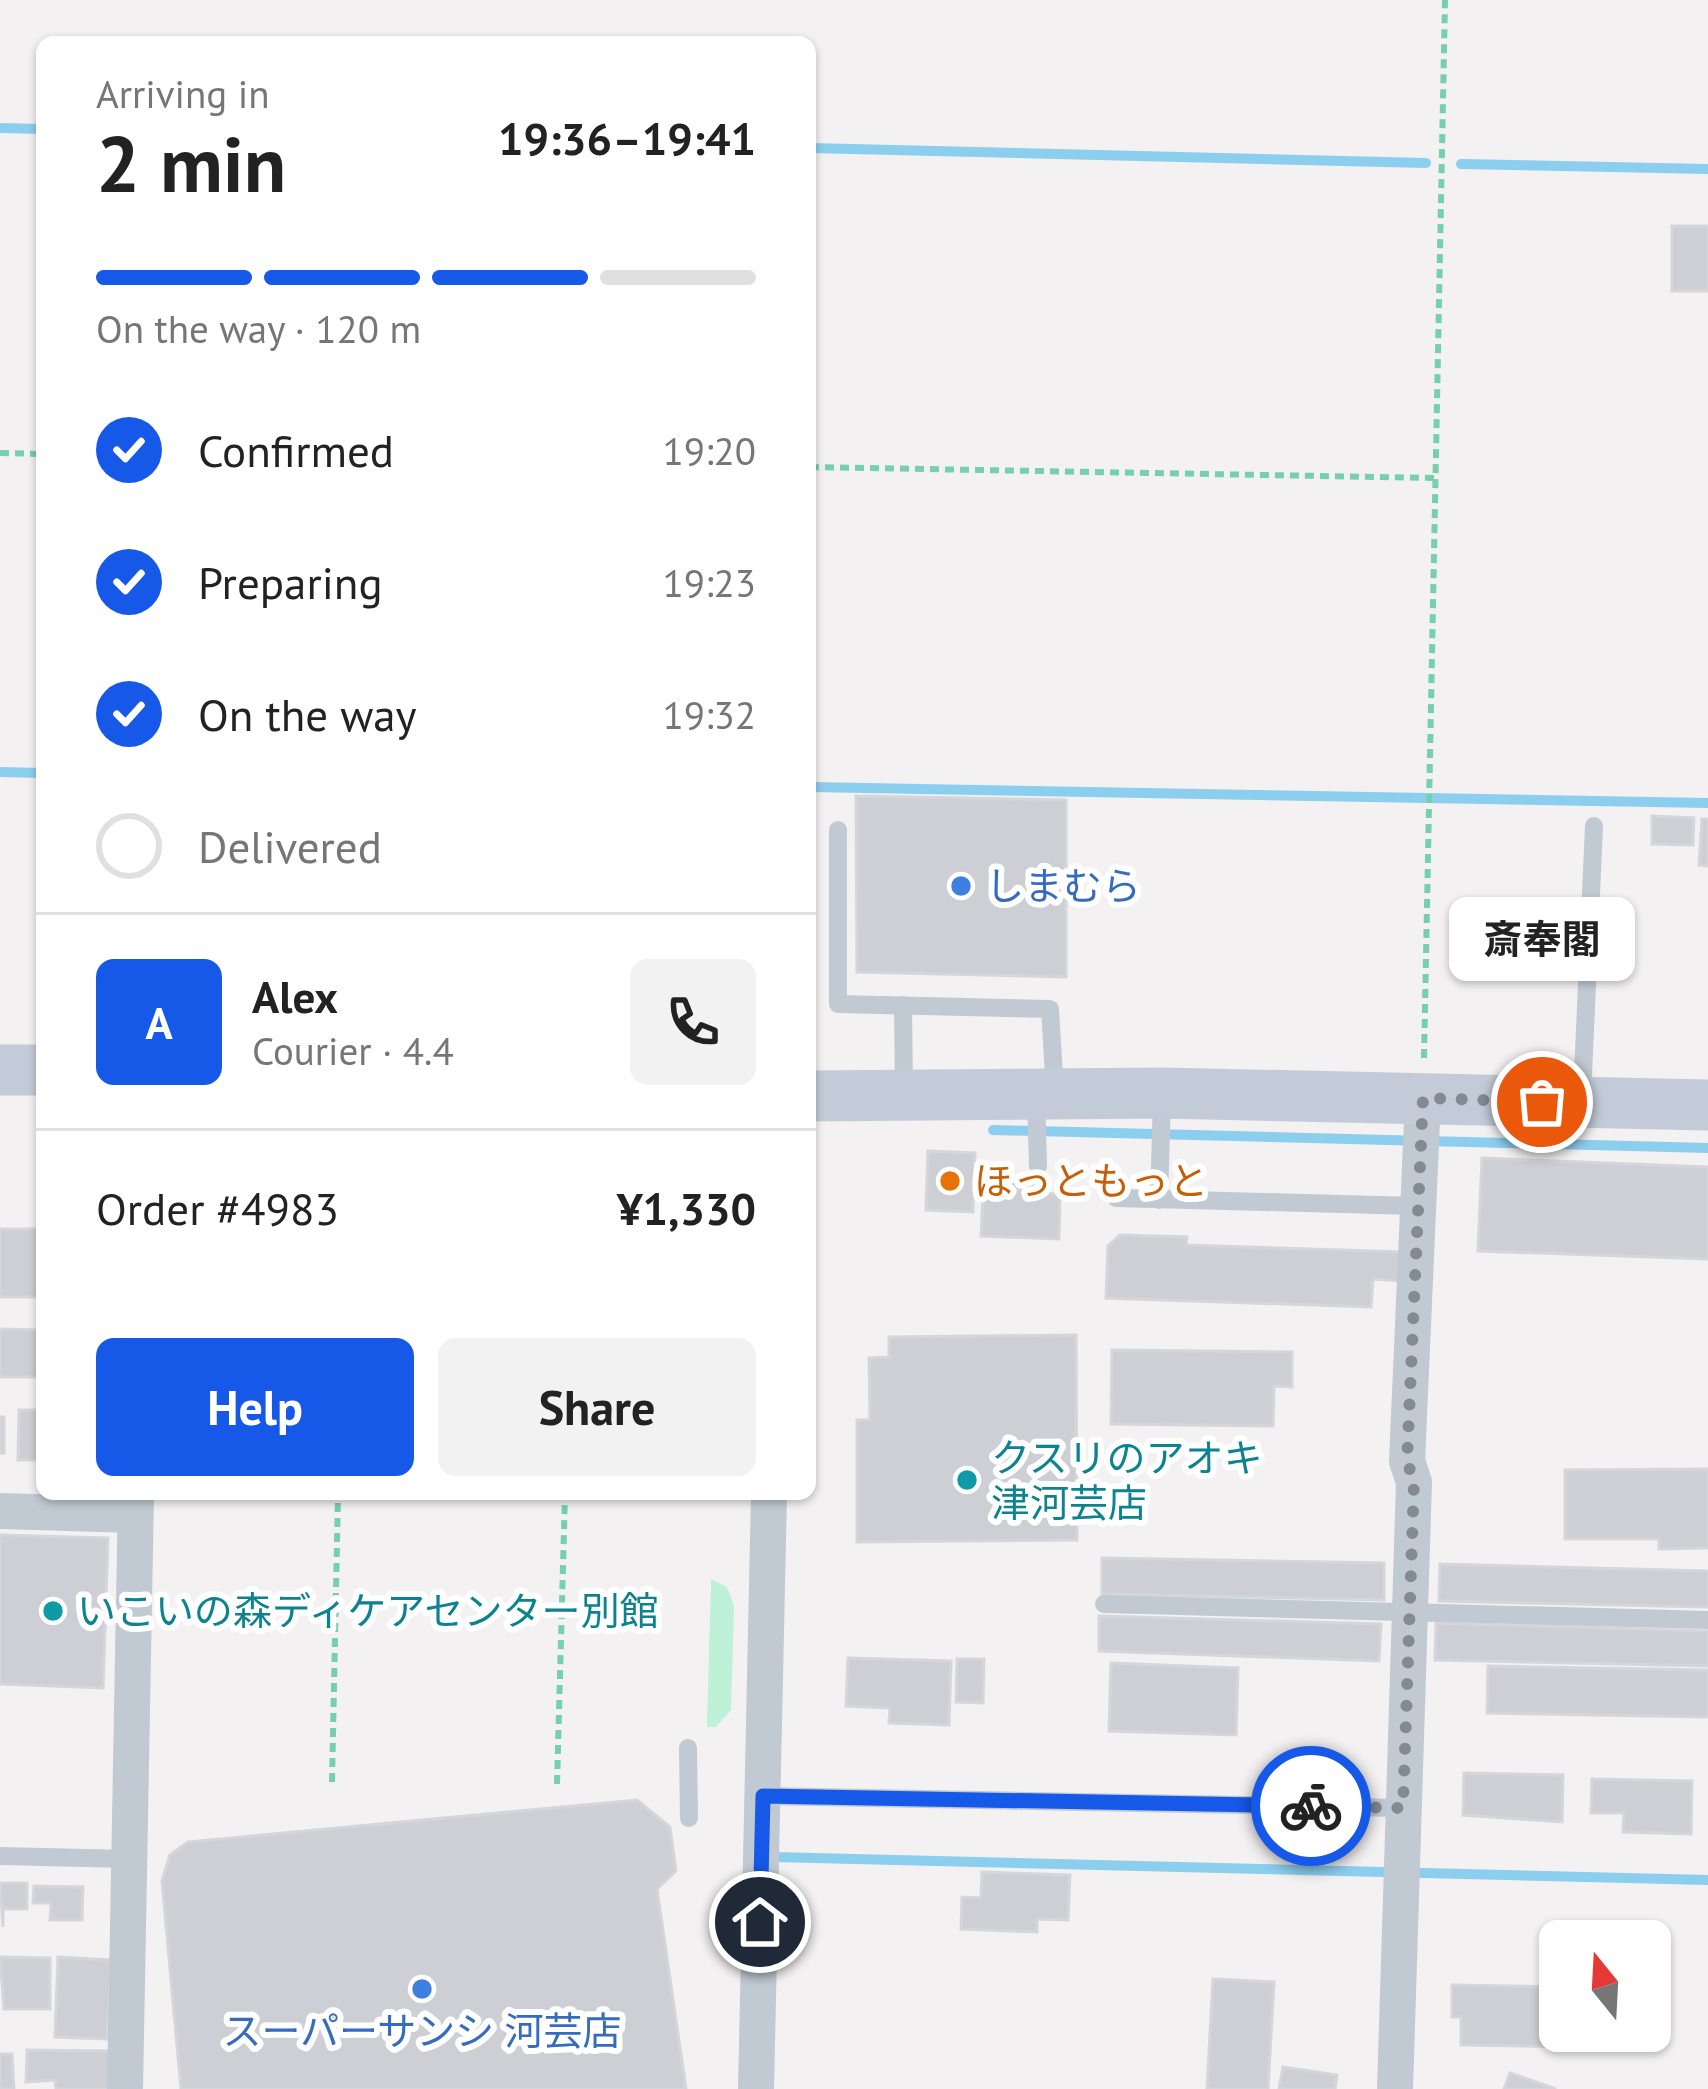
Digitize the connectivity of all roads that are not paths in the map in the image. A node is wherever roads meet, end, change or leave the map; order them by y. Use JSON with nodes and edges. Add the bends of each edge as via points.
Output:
{"nodes":[{"id":1,"x":1594,"y":826,"type":"dead end"},
{"id":2,"x":838,"y":830,"type":"dead end"},
{"id":3,"x":903,"y":1005,"type":"junction"},
{"id":4,"x":0,"y":1070,"type":"edge"},
{"id":5,"x":36,"y":1070,"type":"edge"},
{"id":6,"x":904,"y":1095,"type":"junction"},
{"id":7,"x":816,"y":1096,"type":"edge"},
{"id":8,"x":1582,"y":1102,"type":"junction"},
{"id":9,"x":1161,"y":1104,"type":"junction"},
{"id":10,"x":1708,"y":1105,"type":"edge"},
{"id":11,"x":1042,"y":1110,"type":"junction"},
{"id":12,"x":1422,"y":1111,"type":"junction"},
{"id":13,"x":1038,"y":1166,"type":"dead end"},
{"id":14,"x":1116,"y":1198,"type":"dead end"},
{"id":15,"x":1159,"y":1200,"type":"junction"},
{"id":16,"x":1415,"y":1206,"type":"junction"},
{"id":17,"x":770,"y":1500,"type":"edge"},
{"id":18,"x":135,"y":1504,"type":"edge"},
{"id":19,"x":0,"y":1511,"type":"edge"},
{"id":20,"x":1105,"y":1604,"type":"dead end"},
{"id":21,"x":1409,"y":1612,"type":"junction"},
{"id":22,"x":1708,"y":1620,"type":"edge"},
{"id":23,"x":688,"y":1748,"type":"dead end"},
{"id":24,"x":763,"y":1796,"type":"junction"},
{"id":25,"x":1403,"y":1808,"type":"junction"},
{"id":26,"x":688,"y":1817,"type":"dead end"},
{"id":27,"x":0,"y":1856,"type":"edge"},
{"id":28,"x":129,"y":1858,"type":"junction"},
{"id":29,"x":125,"y":2089,"type":"edge"},
{"id":30,"x":756,"y":2089,"type":"edge"},
{"id":31,"x":1395,"y":2089,"type":"edge"}],
"edges":[{"from":1,"to":8,"type":"lane"},
{"from":2,"to":3,"type":"lane","via":[[838,1004]]},
{"from":3,"to":6,"type":"lane"},
{"from":3,"to":11,"type":"lane","via":[[1050,1009]]},
{"from":4,"to":5,"type":"street"},
{"from":6,"to":7,"type":"street"},
{"from":6,"to":11,"type":"street"},
{"from":8,"to":10,"type":"street"},
{"from":8,"to":12,"type":"street"},
{"from":9,"to":11,"type":"street"},
{"from":9,"to":12,"type":"street"},
{"from":9,"to":15,"type":"lane"},
{"from":11,"to":13,"type":"lane"},
{"from":12,"to":16,"type":"street"},
{"from":14,"to":15,"type":"lane"},
{"from":15,"to":16,"type":"lane"},
{"from":16,"to":21,"type":"street"},
{"from":17,"to":24,"type":"street"},
{"from":18,"to":19,"type":"street"},
{"from":18,"to":28,"type":"street"},
{"from":20,"to":21,"type":"lane"},
{"from":21,"to":22,"type":"lane"},
{"from":21,"to":25,"type":"street"},
{"from":23,"to":26,"type":"lane"},
{"from":24,"to":25,"type":"lane"},
{"from":24,"to":30,"type":"street"},
{"from":25,"to":31,"type":"street"},
{"from":27,"to":28,"type":"lane"},
{"from":28,"to":29,"type":"street"}]}
